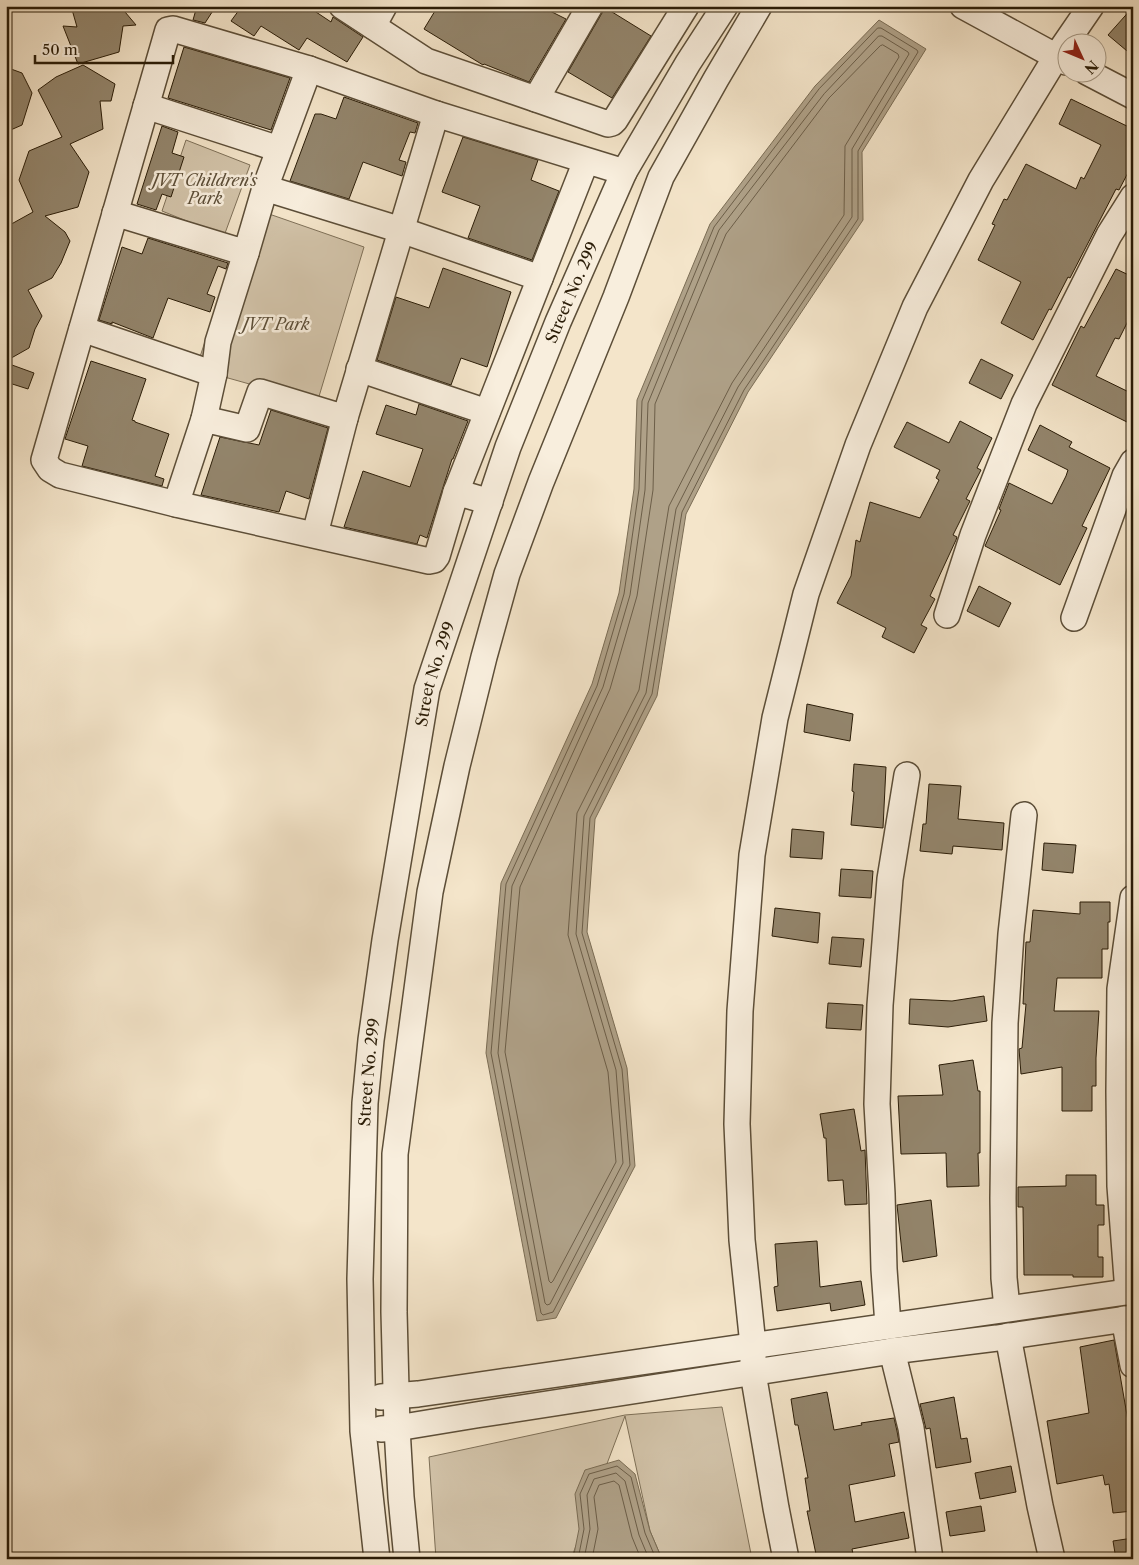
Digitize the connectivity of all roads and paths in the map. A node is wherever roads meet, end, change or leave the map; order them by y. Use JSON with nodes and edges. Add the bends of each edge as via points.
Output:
{"nodes":[{"id":1,"x":342,"y":6,"type":"edge"},
{"id":2,"x":590,"y":6,"type":"edge"},
{"id":3,"x":686,"y":6,"type":"edge"},
{"id":4,"x":725,"y":6,"type":"edge"},
{"id":5,"x":759,"y":6,"type":"edge"},
{"id":6,"x":963,"y":6,"type":"edge"},
{"id":7,"x":1091,"y":6,"type":"edge"},
{"id":8,"x":378,"y":16,"type":"edge"},
{"id":9,"x":1076,"y":32,"type":"edge"},
{"id":10,"x":1056,"y":56,"type":"edge"},
{"id":11,"x":1056,"y":67,"type":"edge"},
{"id":12,"x":309,"y":69,"type":"junction"},
{"id":13,"x":1106,"y":82,"type":"edge"},
{"id":14,"x":1133,"y":96,"type":"edge"},
{"id":15,"x":536,"y":99,"type":"junction"},
{"id":16,"x":146,"y":106,"type":"junction"},
{"id":17,"x":436,"y":114,"type":"junction"},
{"id":18,"x":612,"y":123,"type":"junction"},
{"id":19,"x":643,"y":139,"type":"junction"},
{"id":20,"x":279,"y":150,"type":"junction"},
{"id":21,"x":586,"y":161,"type":"junction"},
{"id":22,"x":624,"y":172,"type":"junction"},
{"id":23,"x":264,"y":188,"type":"junction"},
{"id":24,"x":1133,"y":197,"type":"edge"},
{"id":25,"x":115,"y":213,"type":"junction"},
{"id":26,"x":401,"y":230,"type":"junction"},
{"id":27,"x":246,"y":254,"type":"junction"},
{"id":28,"x":540,"y":278,"type":"junction"},
{"id":29,"x":82,"y":330,"type":"junction"},
{"id":30,"x":359,"y":369,"type":"junction"},
{"id":31,"x":214,"y":374,"type":"junction"},
{"id":32,"x":487,"y":412,"type":"junction"},
{"id":33,"x":344,"y":418,"type":"junction"},
{"id":34,"x":204,"y":419,"type":"junction"},
{"id":35,"x":1133,"y":462,"type":"edge"},
{"id":36,"x":456,"y":492,"type":"junction"},
{"id":37,"x":490,"y":502,"type":"junction"},
{"id":38,"x":176,"y":504,"type":"junction"},
{"id":39,"x":316,"y":534,"type":"junction"},
{"id":40,"x":947,"y":615,"type":"dead end"},
{"id":41,"x":1074,"y":618,"type":"dead end"},
{"id":42,"x":907,"y":775,"type":"dead end"},
{"id":43,"x":1024,"y":815,"type":"dead end"},
{"id":44,"x":1133,"y":898,"type":"edge"},
{"id":45,"x":1131,"y":1292,"type":"edge"},
{"id":46,"x":1007,"y":1308,"type":"junction"},
{"id":47,"x":1129,"y":1318,"type":"edge"},
{"id":48,"x":888,"y":1325,"type":"junction"},
{"id":49,"x":1008,"y":1336,"type":"junction"},
{"id":50,"x":753,"y":1345,"type":"junction"},
{"id":51,"x":892,"y":1351,"type":"junction"},
{"id":52,"x":1133,"y":1366,"type":"edge"},
{"id":53,"x":753,"y":1373,"type":"junction"},
{"id":54,"x":396,"y":1396,"type":"junction"},
{"id":55,"x":363,"y":1398,"type":"junction"},
{"id":56,"x":397,"y":1428,"type":"junction"},
{"id":57,"x":363,"y":1430,"type":"junction"},
{"id":58,"x":376,"y":1559,"type":"edge"},
{"id":59,"x":408,"y":1559,"type":"edge"},
{"id":60,"x":786,"y":1559,"type":"edge"},
{"id":61,"x":930,"y":1559,"type":"edge"},
{"id":62,"x":1052,"y":1559,"type":"edge"}],
"edges":[{"from":1,"to":8,"type":"street"},
{"from":2,"to":15,"type":"street"},
{"from":3,"to":18,"type":"street"},
{"from":4,"to":19,"type":"street","name":"Street No. 299"},
{"from":5,"to":54,"type":"street","via":[[661,177],[517,546],[484,657],[430,892],[395,1154]]},
{"from":6,"to":10,"type":"street"},
{"from":7,"to":9,"type":"street"},
{"from":8,"to":15,"type":"street","via":[[426,61]]},
{"from":11,"to":50,"type":"street","via":[[981,180],[914,307],[858,445],[806,594],[775,718],[752,855],[740,1012],[737,1124],[742,1240]]},
{"from":12,"to":16,"type":"street","via":[[170,28]]},
{"from":12,"to":17,"type":"street"},
{"from":12,"to":20,"type":"street"},
{"from":13,"to":14,"type":"street"},
{"from":15,"to":18,"type":"street"},
{"from":16,"to":20,"type":"street"},
{"from":16,"to":25,"type":"street"},
{"from":17,"to":21,"type":"street"},
{"from":17,"to":26,"type":"street"},
{"from":18,"to":19,"type":"street"},
{"from":19,"to":22,"type":"street","name":"Street No. 299"},
{"from":20,"to":23,"type":"street"},
{"from":21,"to":22,"type":"street"},
{"from":21,"to":28,"type":"street"},
{"from":22,"to":37,"type":"street","name":"Street No. 299","via":[[558,322],[508,447]]},
{"from":23,"to":26,"type":"street"},
{"from":23,"to":27,"type":"street"},
{"from":24,"to":40,"type":"street","via":[[1108,235],[1024,404],[973,535]]},
{"from":25,"to":27,"type":"street"},
{"from":25,"to":29,"type":"street"},
{"from":26,"to":28,"type":"street"},
{"from":26,"to":30,"type":"street"},
{"from":27,"to":31,"type":"street","via":[[218,342]]},
{"from":28,"to":32,"type":"street"},
{"from":29,"to":31,"type":"street"},
{"from":29,"to":38,"type":"street","via":[[44,460],[50,470],[60,475]]},
{"from":30,"to":32,"type":"street"},
{"from":30,"to":33,"type":"street"},
{"from":31,"to":34,"type":"street"},
{"from":32,"to":36,"type":"street"},
{"from":33,"to":34,"type":"street","via":[[260,392],[246,429]]},
{"from":33,"to":39,"type":"street"},
{"from":34,"to":38,"type":"street"},
{"from":35,"to":41,"type":"street","via":[[1125,476]]},
{"from":36,"to":37,"type":"street"},
{"from":36,"to":39,"type":"street","via":[[434,560]]},
{"from":37,"to":55,"type":"street","name":"Street No. 299","via":[[427,689],[384,940],[365,1103],[360,1280]]},
{"from":38,"to":39,"type":"street"},
{"from":42,"to":48,"type":"street","via":[[890,879],[880,1005],[877,1104]]},
{"from":43,"to":46,"type":"street","via":[[1005,1023],[1003,1198]]},
{"from":44,"to":45,"type":"street","via":[[1120,989],[1118,1091],[1120,1186]]},
{"from":45,"to":46,"type":"street"},
{"from":46,"to":48,"type":"street"},
{"from":47,"to":49,"type":"street"},
{"from":47,"to":52,"type":"street"},
{"from":48,"to":50,"type":"street"},
{"from":49,"to":51,"type":"street"},
{"from":49,"to":62,"type":"street"},
{"from":50,"to":53,"type":"street"},
{"from":50,"to":54,"type":"street"},
{"from":51,"to":53,"type":"street"},
{"from":51,"to":61,"type":"street","via":[[910,1428]]},
{"from":53,"to":56,"type":"street"},
{"from":53,"to":60,"type":"street"},
{"from":54,"to":55,"type":"street"},
{"from":54,"to":56,"type":"street"},
{"from":55,"to":57,"type":"street","name":"Street No. 299"},
{"from":56,"to":57,"type":"street"},
{"from":56,"to":59,"type":"street"},
{"from":57,"to":58,"type":"street","name":"Street No. 299"}]}
